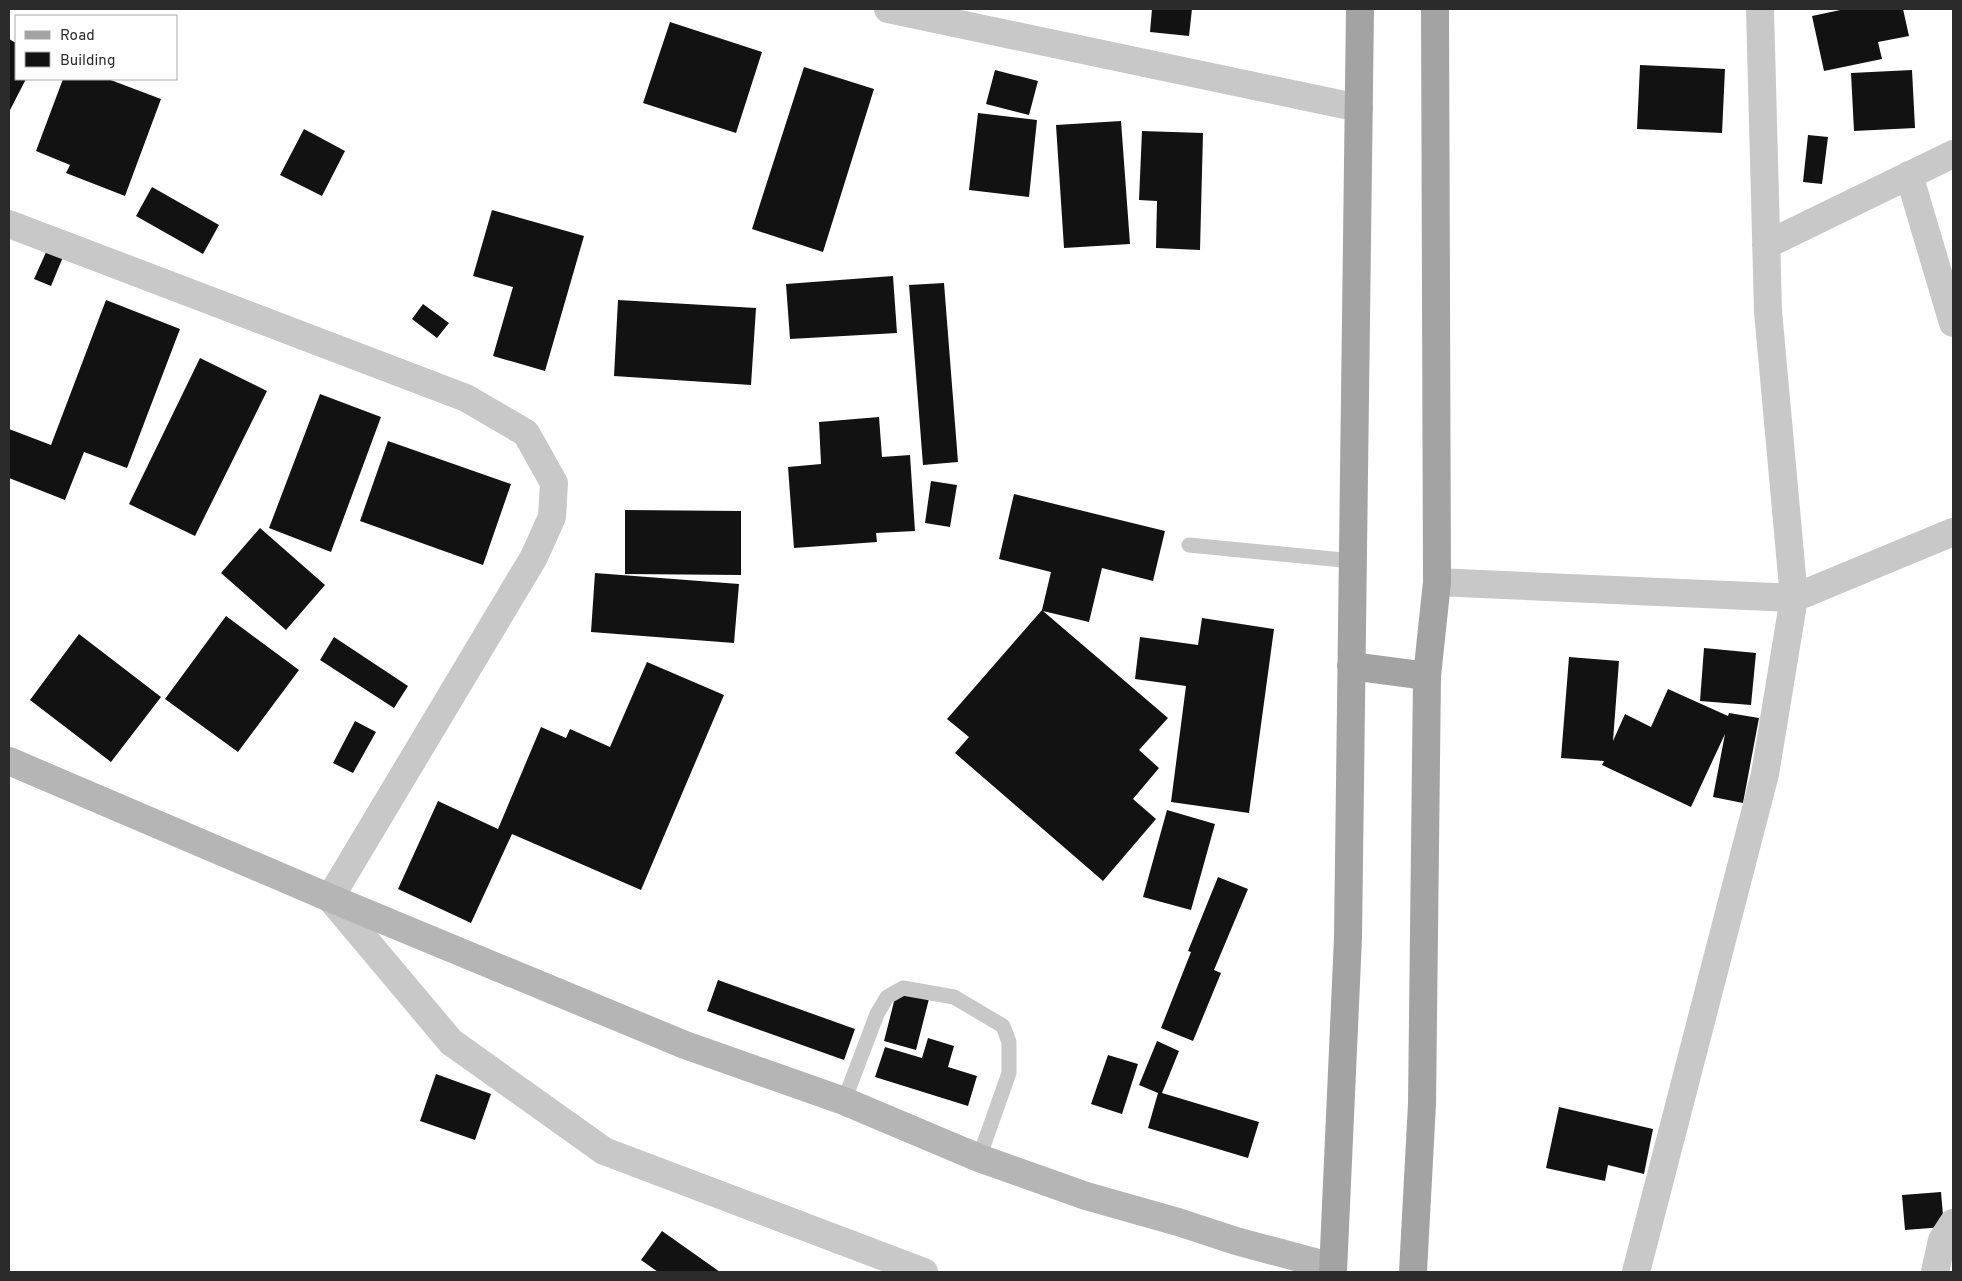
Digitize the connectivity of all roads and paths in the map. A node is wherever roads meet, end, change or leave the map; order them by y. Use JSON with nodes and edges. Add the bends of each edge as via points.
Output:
{"nodes":[{"id":1,"x":888,"y":9,"type":"edge"},
{"id":2,"x":1360,"y":9,"type":"edge"},
{"id":3,"x":1435,"y":9,"type":"edge"},
{"id":4,"x":1760,"y":9,"type":"edge"},
{"id":5,"x":1359,"y":108,"type":"junction"},
{"id":6,"x":1953,"y":154,"type":"edge"},
{"id":7,"x":1909,"y":175,"type":"junction"},
{"id":8,"x":9,"y":224,"type":"edge"},
{"id":9,"x":1766,"y":245,"type":"junction"},
{"id":10,"x":1953,"y":323,"type":"edge"},
{"id":11,"x":1953,"y":532,"type":"edge"},
{"id":12,"x":1189,"y":545,"type":"dead end"},
{"id":13,"x":1352,"y":561,"type":"junction"},
{"id":14,"x":1437,"y":582,"type":"junction"},
{"id":15,"x":1794,"y":598,"type":"junction"},
{"id":16,"x":1351,"y":666,"type":"junction"},
{"id":17,"x":1427,"y":676,"type":"junction"},
{"id":18,"x":9,"y":761,"type":"edge"},
{"id":19,"x":330,"y":898,"type":"junction"},
{"id":20,"x":844,"y":1101,"type":"junction"},
{"id":21,"x":979,"y":1158,"type":"junction"},
{"id":22,"x":1953,"y":1223,"type":"edge"},
{"id":23,"x":1333,"y":1270,"type":"edge"},
{"id":24,"x":924,"y":1272,"type":"edge"},
{"id":25,"x":1412,"y":1272,"type":"edge"},
{"id":26,"x":1636,"y":1272,"type":"edge"},
{"id":27,"x":1935,"y":1272,"type":"edge"}],
"edges":[{"from":1,"to":5,"type":"street"},
{"from":2,"to":5,"type":"main road"},
{"from":3,"to":14,"type":"main road"},
{"from":4,"to":9,"type":"street"},
{"from":5,"to":13,"type":"main road"},
{"from":6,"to":7,"type":"street"},
{"from":7,"to":9,"type":"street"},
{"from":7,"to":10,"type":"street"},
{"from":8,"to":19,"type":"street","via":[[466,398],[526,433],[554,482],[552,518],[534,557]]},
{"from":9,"to":15,"type":"street","via":[[1768,311]]},
{"from":11,"to":15,"type":"street"},
{"from":12,"to":13,"type":"lane"},
{"from":13,"to":16,"type":"main road"},
{"from":14,"to":15,"type":"street"},
{"from":14,"to":17,"type":"main road"},
{"from":15,"to":26,"type":"street","via":[[1765,774]]},
{"from":16,"to":17,"type":"main road"},
{"from":16,"to":23,"type":"main road","via":[[1348,938]]},
{"from":17,"to":25,"type":"main road","via":[[1422,1104]]},
{"from":18,"to":19,"type":"street"},
{"from":19,"to":20,"type":"street","via":[[685,1045]]},
{"from":19,"to":24,"type":"street","via":[[451,1042],[604,1150]]},
{"from":20,"to":21,"type":"street"},
{"from":20,"to":21,"type":"lane","via":[[877,1014],[887,997],[903,988],[954,997],[1003,1026],[1009,1042],[1009,1073]]},
{"from":21,"to":23,"type":"street","via":[[1086,1196]]},
{"from":22,"to":27,"type":"street","via":[[1942,1240]]}]}
